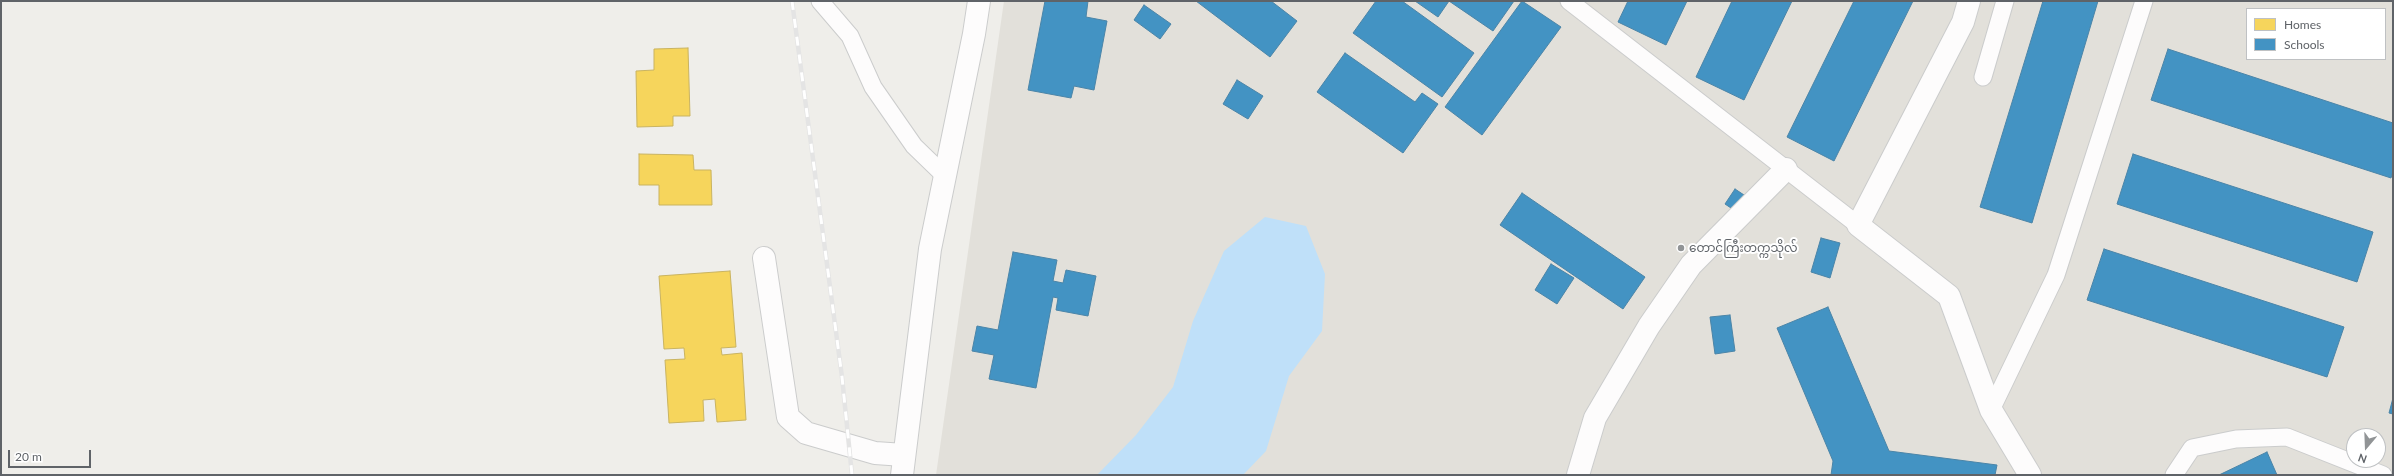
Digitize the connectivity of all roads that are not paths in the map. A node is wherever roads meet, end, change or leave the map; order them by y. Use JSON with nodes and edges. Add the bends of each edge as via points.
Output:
{"nodes":[{"id":1,"x":820,"y":1,"type":"edge"},
{"id":2,"x":979,"y":1,"type":"edge"},
{"id":3,"x":1569,"y":1,"type":"edge"},
{"id":4,"x":1969,"y":1,"type":"edge"},
{"id":5,"x":2005,"y":1,"type":"edge"},
{"id":6,"x":2144,"y":1,"type":"edge"},
{"id":7,"x":1982,"y":77,"type":"dead end"},
{"id":8,"x":1786,"y":169,"type":"junction"},
{"id":9,"x":945,"y":176,"type":"junction"},
{"id":10,"x":1858,"y":225,"type":"junction"},
{"id":11,"x":764,"y":258,"type":"dead end"},
{"id":12,"x":1991,"y":410,"type":"junction"},
{"id":13,"x":903,"y":465,"type":"edge"},
{"id":14,"x":1578,"y":475,"type":"edge"},
{"id":15,"x":2030,"y":475,"type":"edge"},
{"id":16,"x":2174,"y":475,"type":"edge"},
{"id":17,"x":2383,"y":475,"type":"edge"}],
"edges":[{"from":1,"to":9,"type":"lane","via":[[850,36],[873,87],[914,146]]},
{"from":2,"to":9,"type":"street"},
{"from":3,"to":8,"type":"lane"},
{"from":4,"to":10,"type":"street","via":[[1963,22]]},
{"from":5,"to":7,"type":"lane"},
{"from":6,"to":12,"type":"lane","via":[[2056,275]]},
{"from":8,"to":10,"type":"lane"},
{"from":8,"to":14,"type":"street","via":[[1691,265],[1649,326],[1595,418]]},
{"from":9,"to":13,"type":"street","via":[[930,249]]},
{"from":10,"to":12,"type":"street","via":[[1949,296]]},
{"from":11,"to":13,"type":"street","via":[[788,417],[806,433],[874,453]]},
{"from":12,"to":15,"type":"street"},
{"from":16,"to":17,"type":"lane","via":[[2192,448],[2236,439],[2287,437]]}]}
